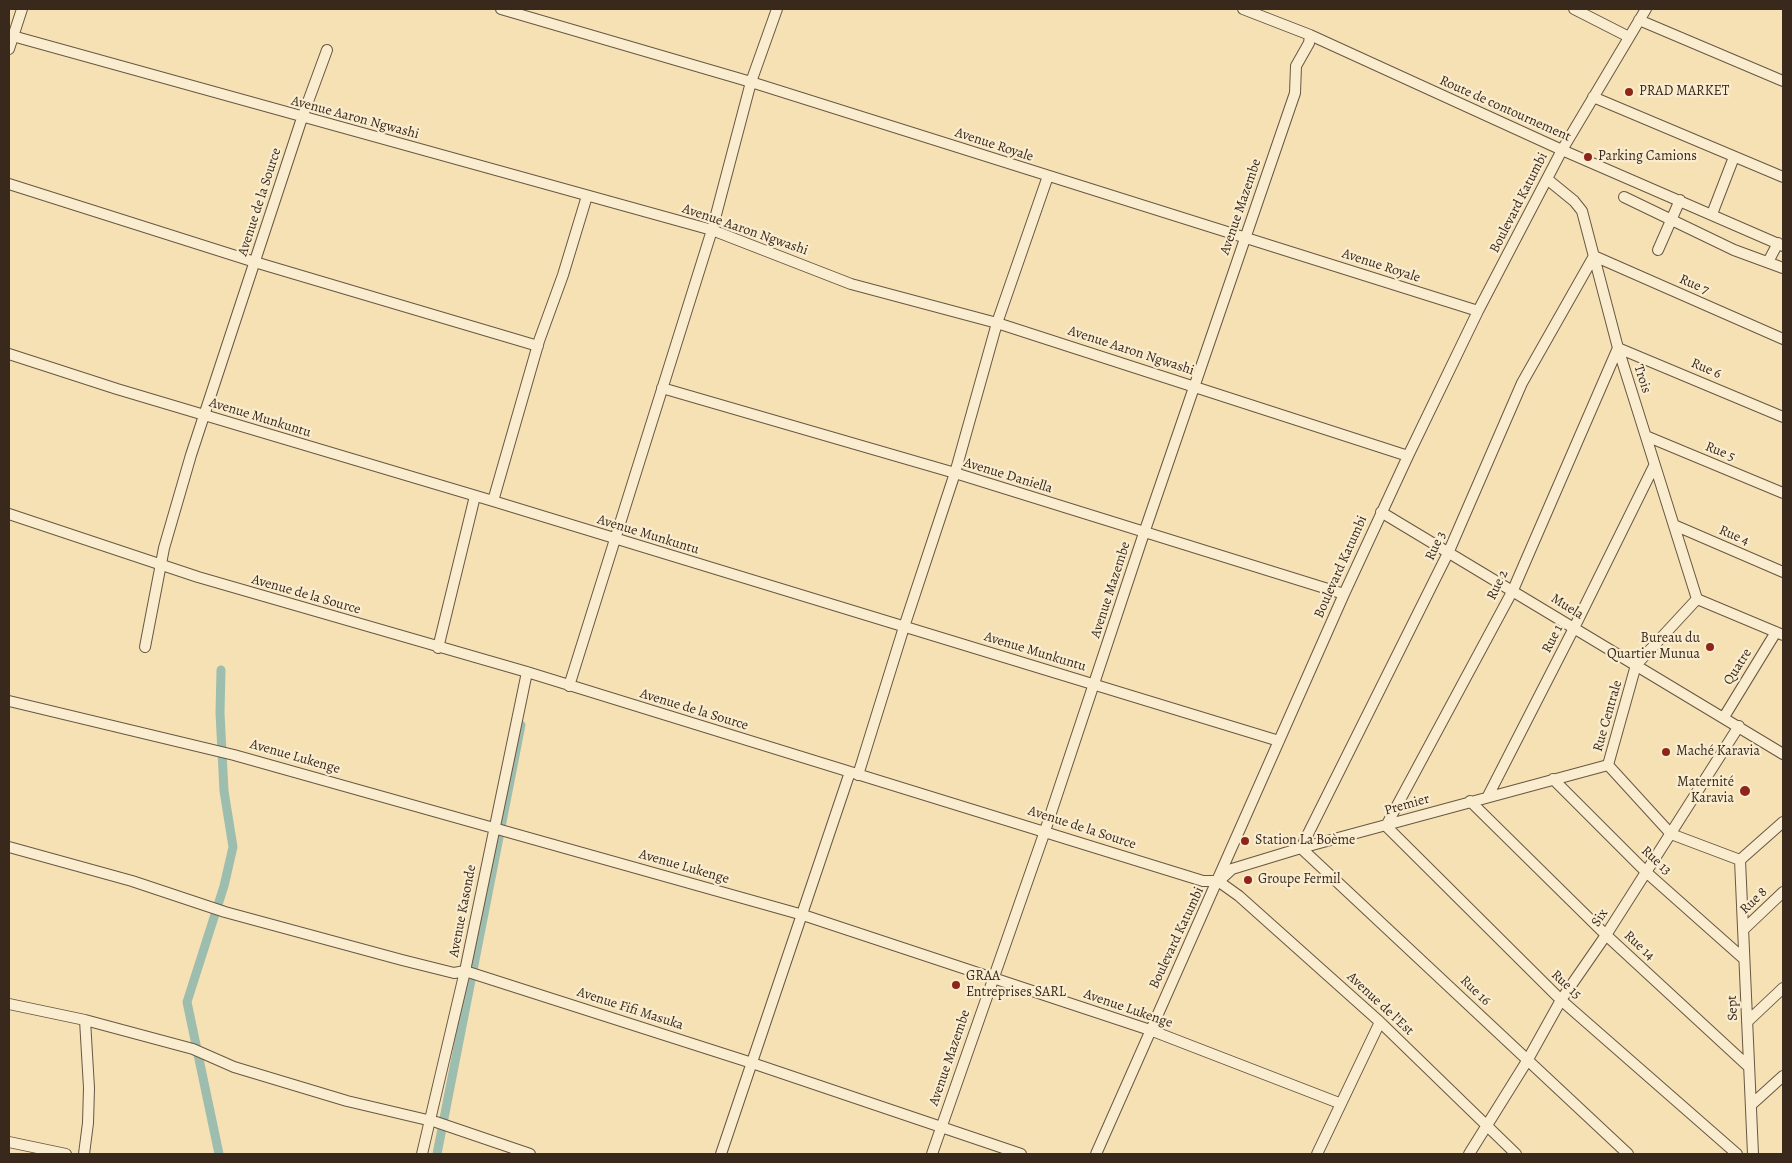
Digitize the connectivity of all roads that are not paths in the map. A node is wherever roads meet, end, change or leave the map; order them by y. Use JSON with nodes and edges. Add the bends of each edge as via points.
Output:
{"nodes":[{"id":1,"x":22,"y":9,"type":"edge"},
{"id":2,"x":501,"y":9,"type":"edge"},
{"id":3,"x":777,"y":9,"type":"edge"},
{"id":4,"x":1243,"y":9,"type":"edge"},
{"id":5,"x":1574,"y":9,"type":"edge"},
{"id":6,"x":1646,"y":9,"type":"edge"},
{"id":7,"x":1639,"y":20,"type":"junction"},
{"id":8,"x":1310,"y":35,"type":"junction"},
{"id":9,"x":11,"y":36,"type":"edge"},
{"id":10,"x":1629,"y":36,"type":"junction"},
{"id":11,"x":9,"y":49,"type":"edge"},
{"id":12,"x":327,"y":50,"type":"dead end"},
{"id":13,"x":1783,"y":81,"type":"edge"},
{"id":14,"x":751,"y":82,"type":"junction"},
{"id":15,"x":1593,"y":97,"type":"junction"},
{"id":16,"x":302,"y":118,"type":"junction"},
{"id":17,"x":1562,"y":150,"type":"junction"},
{"id":18,"x":1734,"y":157,"type":"junction"},
{"id":19,"x":1048,"y":176,"type":"junction"},
{"id":20,"x":1783,"y":176,"type":"edge"},
{"id":21,"x":1547,"y":179,"type":"junction"},
{"id":22,"x":9,"y":184,"type":"edge"},
{"id":23,"x":587,"y":196,"type":"junction"},
{"id":24,"x":1624,"y":196,"type":"dead end"},
{"id":25,"x":1680,"y":200,"type":"junction"},
{"id":26,"x":1712,"y":214,"type":"junction"},
{"id":27,"x":1670,"y":220,"type":"junction"},
{"id":28,"x":712,"y":230,"type":"junction"},
{"id":29,"x":1245,"y":237,"type":"junction"},
{"id":30,"x":1781,"y":244,"type":"edge"},
{"id":31,"x":1658,"y":250,"type":"dead end"},
{"id":32,"x":1594,"y":256,"type":"junction"},
{"id":33,"x":254,"y":262,"type":"junction"},
{"id":34,"x":1768,"y":262,"type":"junction"},
{"id":35,"x":1783,"y":268,"type":"edge"},
{"id":36,"x":1478,"y":312,"type":"junction"},
{"id":37,"x":997,"y":323,"type":"junction"},
{"id":38,"x":1783,"y":339,"type":"edge"},
{"id":39,"x":538,"y":346,"type":"junction"},
{"id":40,"x":1618,"y":348,"type":"junction"},
{"id":41,"x":9,"y":354,"type":"edge"},
{"id":42,"x":1194,"y":386,"type":"junction"},
{"id":43,"x":662,"y":388,"type":"junction"},
{"id":44,"x":204,"y":415,"type":"junction"},
{"id":45,"x":1783,"y":417,"type":"edge"},
{"id":46,"x":1646,"y":436,"type":"junction"},
{"id":47,"x":1408,"y":456,"type":"junction"},
{"id":48,"x":1654,"y":466,"type":"junction"},
{"id":49,"x":955,"y":474,"type":"junction"},
{"id":50,"x":1783,"y":493,"type":"edge"},
{"id":51,"x":475,"y":496,"type":"junction"},
{"id":52,"x":493,"y":501,"type":"junction"},
{"id":53,"x":1381,"y":512,"type":"junction"},
{"id":54,"x":9,"y":514,"type":"edge"},
{"id":55,"x":1674,"y":525,"type":"junction"},
{"id":56,"x":1144,"y":533,"type":"junction"},
{"id":57,"x":614,"y":539,"type":"junction"},
{"id":58,"x":1449,"y":551,"type":"junction"},
{"id":59,"x":161,"y":565,"type":"junction"},
{"id":60,"x":1783,"y":572,"type":"edge"},
{"id":61,"x":1512,"y":590,"type":"junction"},
{"id":62,"x":1344,"y":594,"type":"junction"},
{"id":63,"x":1696,"y":599,"type":"junction"},
{"id":64,"x":904,"y":626,"type":"junction"},
{"id":65,"x":1574,"y":628,"type":"junction"},
{"id":66,"x":1780,"y":634,"type":"edge"},
{"id":67,"x":145,"y":648,"type":"dead end"},
{"id":68,"x":438,"y":648,"type":"junction"},
{"id":69,"x":1636,"y":665,"type":"junction"},
{"id":70,"x":527,"y":672,"type":"junction"},
{"id":71,"x":1095,"y":684,"type":"junction"},
{"id":72,"x":568,"y":686,"type":"junction"},
{"id":73,"x":9,"y":701,"type":"edge"},
{"id":74,"x":1724,"y":717,"type":"junction"},
{"id":75,"x":1740,"y":726,"type":"junction"},
{"id":76,"x":1279,"y":741,"type":"junction"},
{"id":77,"x":1783,"y":754,"type":"edge"},
{"id":78,"x":1608,"y":765,"type":"junction"},
{"id":79,"x":854,"y":773,"type":"junction"},
{"id":80,"x":1553,"y":779,"type":"junction"},
{"id":81,"x":1488,"y":796,"type":"junction"},
{"id":82,"x":1470,"y":800,"type":"junction"},
{"id":83,"x":1783,"y":822,"type":"edge"},
{"id":84,"x":1386,"y":826,"type":"junction"},
{"id":85,"x":494,"y":827,"type":"junction"},
{"id":86,"x":1045,"y":831,"type":"junction"},
{"id":87,"x":1671,"y":834,"type":"junction"},
{"id":88,"x":9,"y":847,"type":"edge"},
{"id":89,"x":1301,"y":848,"type":"junction"},
{"id":90,"x":1740,"y":860,"type":"junction"},
{"id":91,"x":1646,"y":872,"type":"junction"},
{"id":92,"x":1218,"y":881,"type":"junction"},
{"id":93,"x":1783,"y":892,"type":"edge"},
{"id":94,"x":803,"y":915,"type":"junction"},
{"id":95,"x":1743,"y":930,"type":"junction"},
{"id":96,"x":1606,"y":935,"type":"junction"},
{"id":97,"x":1744,"y":959,"type":"junction"},
{"id":98,"x":465,"y":971,"type":"junction"},
{"id":99,"x":993,"y":980,"type":"junction"},
{"id":100,"x":1783,"y":988,"type":"edge"},
{"id":101,"x":1561,"y":1000,"type":"junction"},
{"id":102,"x":9,"y":1004,"type":"edge"},
{"id":103,"x":85,"y":1020,"type":"junction"},
{"id":104,"x":1380,"y":1022,"type":"junction"},
{"id":105,"x":1747,"y":1022,"type":"junction"},
{"id":106,"x":1150,"y":1030,"type":"junction"},
{"id":107,"x":1527,"y":1060,"type":"junction"},
{"id":108,"x":752,"y":1063,"type":"junction"},
{"id":109,"x":1749,"y":1067,"type":"junction"},
{"id":110,"x":1783,"y":1076,"type":"edge"},
{"id":111,"x":1339,"y":1103,"type":"junction"},
{"id":112,"x":1751,"y":1105,"type":"junction"},
{"id":113,"x":432,"y":1121,"type":"junction"},
{"id":114,"x":941,"y":1126,"type":"junction"},
{"id":115,"x":1486,"y":1126,"type":"junction"},
{"id":116,"x":9,"y":1142,"type":"edge"},
{"id":117,"x":59,"y":1154,"type":"edge"},
{"id":118,"x":84,"y":1154,"type":"edge"},
{"id":119,"x":422,"y":1154,"type":"edge"},
{"id":120,"x":530,"y":1154,"type":"edge"},
{"id":121,"x":721,"y":1154,"type":"edge"},
{"id":122,"x":932,"y":1154,"type":"edge"},
{"id":123,"x":1020,"y":1154,"type":"edge"},
{"id":124,"x":1096,"y":1154,"type":"edge"},
{"id":125,"x":1317,"y":1154,"type":"edge"},
{"id":126,"x":1469,"y":1154,"type":"edge"},
{"id":127,"x":1516,"y":1154,"type":"edge"},
{"id":128,"x":1628,"y":1154,"type":"edge"},
{"id":129,"x":1737,"y":1154,"type":"edge"},
{"id":130,"x":1753,"y":1154,"type":"edge"}],
"edges":[{"from":1,"to":9,"type":"street"},
{"from":2,"to":14,"type":"street","name":"Avenue Royale"},
{"from":3,"to":14,"type":"street"},
{"from":4,"to":8,"type":"street","name":"Route de contournement"},
{"from":5,"to":10,"type":"street"},
{"from":6,"to":7,"type":"street","name":"Boulevard Katumbi"},
{"from":7,"to":10,"type":"street","name":"Boulevard Katumbi"},
{"from":7,"to":13,"type":"street"},
{"from":8,"to":17,"type":"street","name":"Route de contournement"},
{"from":8,"to":29,"type":"street","name":"Avenue Mazembe","via":[[1296,66],[1296,93]]},
{"from":9,"to":11,"type":"street"},
{"from":9,"to":16,"type":"street","name":"Avenue Aaron Ngwashi"},
{"from":10,"to":15,"type":"street","name":"Boulevard Katumbi"},
{"from":12,"to":16,"type":"street","name":"Avenue de la Source"},
{"from":14,"to":19,"type":"street","name":"Avenue Royale"},
{"from":14,"to":28,"type":"street"},
{"from":15,"to":17,"type":"street","name":"Boulevard Katumbi"},
{"from":15,"to":18,"type":"street"},
{"from":16,"to":23,"type":"street","name":"Avenue Aaron Ngwashi"},
{"from":16,"to":33,"type":"street","name":"Avenue de la Source"},
{"from":17,"to":21,"type":"street","name":"Boulevard Katumbi"},
{"from":17,"to":25,"type":"street","name":"Route de contournement"},
{"from":18,"to":20,"type":"street"},
{"from":18,"to":26,"type":"street"},
{"from":19,"to":29,"type":"street","name":"Avenue Royale"},
{"from":19,"to":37,"type":"street"},
{"from":21,"to":32,"type":"street","name":"Trois","via":[[1574,201],[1582,212]]},
{"from":21,"to":36,"type":"street","name":"Boulevard Katumbi"},
{"from":22,"to":33,"type":"street"},
{"from":23,"to":28,"type":"street","name":"Avenue Aaron Ngwashi"},
{"from":23,"to":39,"type":"street"},
{"from":24,"to":27,"type":"street"},
{"from":25,"to":26,"type":"street","name":"Route de contournement"},
{"from":25,"to":27,"type":"street"},
{"from":26,"to":30,"type":"street","name":"Route de contournement"},
{"from":27,"to":31,"type":"street"},
{"from":27,"to":34,"type":"street"},
{"from":28,"to":37,"type":"street","name":"Avenue Aaron Ngwashi","via":[[852,284]]},
{"from":28,"to":43,"type":"street"},
{"from":29,"to":36,"type":"street","name":"Avenue Royale"},
{"from":29,"to":42,"type":"street","name":"Avenue Mazembe"},
{"from":30,"to":34,"type":"street"},
{"from":32,"to":38,"type":"street","name":"Rue 7"},
{"from":32,"to":40,"type":"street","name":"Trois"},
{"from":32,"to":58,"type":"street","name":"Rue 3","via":[[1522,383]]},
{"from":33,"to":39,"type":"street"},
{"from":33,"to":44,"type":"street","name":"Avenue de la Source"},
{"from":34,"to":35,"type":"street"},
{"from":36,"to":47,"type":"street","name":"Boulevard Katumbi"},
{"from":37,"to":42,"type":"street","name":"Avenue Aaron Ngwashi"},
{"from":37,"to":49,"type":"street"},
{"from":39,"to":52,"type":"street"},
{"from":40,"to":45,"type":"street","name":"Rue 6"},
{"from":40,"to":46,"type":"street","name":"Trois"},
{"from":40,"to":61,"type":"street","name":"Rue 2"},
{"from":41,"to":44,"type":"street","name":"Avenue Munkuntu"},
{"from":42,"to":47,"type":"street","name":"Avenue Aaron Ngwashi"},
{"from":42,"to":56,"type":"street","name":"Avenue Mazembe"},
{"from":43,"to":49,"type":"street","name":"Avenue Daniella"},
{"from":43,"to":57,"type":"street"},
{"from":44,"to":51,"type":"street","name":"Avenue Munkuntu"},
{"from":44,"to":59,"type":"street","name":"Avenue de la Source"},
{"from":46,"to":48,"type":"street","name":"Trois"},
{"from":46,"to":50,"type":"street","name":"Rue 5"},
{"from":47,"to":53,"type":"street","name":"Boulevard Katumbi"},
{"from":48,"to":55,"type":"street","name":"Trois"},
{"from":48,"to":65,"type":"street","name":"Rue 1"},
{"from":49,"to":56,"type":"street","name":"Avenue Daniella"},
{"from":49,"to":64,"type":"street"},
{"from":51,"to":52,"type":"street","name":"Avenue Munkuntu"},
{"from":51,"to":68,"type":"street"},
{"from":52,"to":57,"type":"street","name":"Avenue Munkuntu"},
{"from":53,"to":58,"type":"street","name":"Muela"},
{"from":53,"to":62,"type":"street","name":"Boulevard Katumbi"},
{"from":54,"to":59,"type":"street","name":"Avenue de la Source"},
{"from":55,"to":60,"type":"street","name":"Rue 4"},
{"from":55,"to":63,"type":"street","name":"Trois"},
{"from":56,"to":62,"type":"street","name":"Avenue Daniella"},
{"from":56,"to":71,"type":"street","name":"Avenue Mazembe"},
{"from":57,"to":64,"type":"street","name":"Avenue Munkuntu"},
{"from":57,"to":72,"type":"street"},
{"from":58,"to":61,"type":"street","name":"Muela"},
{"from":58,"to":89,"type":"street","name":"Rue 3"},
{"from":59,"to":67,"type":"street","name":"Avenue de la Source"},
{"from":59,"to":68,"type":"street","name":"Avenue de la Source"},
{"from":61,"to":65,"type":"street","name":"Muela"},
{"from":61,"to":84,"type":"street","name":"Rue 2"},
{"from":62,"to":76,"type":"street","name":"Boulevard Katumbi"},
{"from":63,"to":66,"type":"street"},
{"from":63,"to":69,"type":"street","name":"Rue Centrale"},
{"from":64,"to":71,"type":"street","name":"Avenue Munkuntu"},
{"from":64,"to":79,"type":"street"},
{"from":65,"to":69,"type":"street","name":"Muela"},
{"from":65,"to":81,"type":"street","name":"Rue 1"},
{"from":66,"to":74,"type":"street","name":"Quatre"},
{"from":68,"to":70,"type":"street","name":"Avenue de la Source"},
{"from":69,"to":74,"type":"street","name":"Muela"},
{"from":69,"to":78,"type":"street","name":"Rue Centrale"},
{"from":70,"to":72,"type":"street","name":"Avenue de la Source"},
{"from":70,"to":85,"type":"street","name":"Avenue Kasonde"},
{"from":71,"to":76,"type":"street","name":"Avenue Munkuntu"},
{"from":71,"to":86,"type":"street","name":"Avenue Mazembe"},
{"from":72,"to":79,"type":"street","name":"Avenue de la Source"},
{"from":73,"to":85,"type":"street","name":"Avenue Lukenge","via":[[234,754]]},
{"from":74,"to":75,"type":"street","name":"Muela"},
{"from":75,"to":77,"type":"street","name":"Muela"},
{"from":75,"to":87,"type":"street","name":"Six"},
{"from":76,"to":92,"type":"street","name":"Boulevard Katumbi"},
{"from":78,"to":80,"type":"street","name":"Premier"},
{"from":78,"to":87,"type":"street","name":"Rue Centrale"},
{"from":79,"to":86,"type":"street","name":"Avenue de la Source"},
{"from":79,"to":94,"type":"street"},
{"from":80,"to":81,"type":"street","name":"Premier"},
{"from":80,"to":91,"type":"street","name":"Rue 13"},
{"from":81,"to":82,"type":"street","name":"Premier"},
{"from":82,"to":84,"type":"street","name":"Premier"},
{"from":82,"to":96,"type":"street","name":"Rue 14"},
{"from":83,"to":90,"type":"street"},
{"from":84,"to":89,"type":"street","name":"Premier"},
{"from":84,"to":101,"type":"street","name":"Rue 15"},
{"from":85,"to":94,"type":"street","name":"Avenue Lukenge"},
{"from":85,"to":98,"type":"street","name":"Avenue Kasonde"},
{"from":86,"to":92,"type":"street","name":"Avenue de la Source","via":[[1203,881]]},
{"from":86,"to":99,"type":"street","name":"Avenue Mazembe"},
{"from":87,"to":90,"type":"street","name":"Rue Centrale"},
{"from":87,"to":91,"type":"street","name":"Six"},
{"from":88,"to":98,"type":"street","name":"Avenue Fifi Masuka","via":[[132,881],[225,912],[454,973]]},
{"from":89,"to":92,"type":"street","name":"Premier","via":[[1232,869]]},
{"from":89,"to":107,"type":"street","name":"Rue 16"},
{"from":90,"to":95,"type":"street","name":"Sept"},
{"from":91,"to":96,"type":"street","name":"Six"},
{"from":91,"to":97,"type":"street","name":"Rue 13"},
{"from":92,"to":104,"type":"street","name":"Avenue de l'Est"},
{"from":92,"to":106,"type":"street","name":"Boulevard Katumbi"},
{"from":93,"to":95,"type":"street","name":"Rue 8"},
{"from":94,"to":99,"type":"street","name":"Avenue Lukenge"},
{"from":94,"to":108,"type":"street"},
{"from":95,"to":97,"type":"street","name":"Sept"},
{"from":96,"to":101,"type":"street","name":"Six"},
{"from":96,"to":109,"type":"street","name":"Rue 14"},
{"from":97,"to":105,"type":"street","name":"Sept"},
{"from":98,"to":108,"type":"street","name":"Avenue Fifi Masuka"},
{"from":98,"to":113,"type":"street","name":"Avenue Kasonde"},
{"from":99,"to":106,"type":"street","name":"Avenue Lukenge"},
{"from":99,"to":114,"type":"street","name":"Avenue Mazembe"},
{"from":100,"to":105,"type":"street"},
{"from":101,"to":107,"type":"street","name":"Six"},
{"from":101,"to":129,"type":"street","name":"Rue 15"},
{"from":102,"to":103,"type":"street"},
{"from":103,"to":113,"type":"street","via":[[193,1049],[234,1067],[338,1098]]},
{"from":103,"to":118,"type":"street","via":[[89,1088]]},
{"from":104,"to":111,"type":"street"},
{"from":104,"to":115,"type":"street","name":"Avenue de l'Est"},
{"from":105,"to":109,"type":"street","name":"Sept"},
{"from":106,"to":111,"type":"street","name":"Avenue Lukenge"},
{"from":106,"to":124,"type":"street","name":"Boulevard Katumbi"},
{"from":107,"to":115,"type":"street","name":"Six"},
{"from":107,"to":128,"type":"street","name":"Rue 16"},
{"from":108,"to":114,"type":"street","name":"Avenue Fifi Masuka"},
{"from":108,"to":121,"type":"street"},
{"from":109,"to":112,"type":"street","name":"Sept"},
{"from":110,"to":112,"type":"street"},
{"from":111,"to":125,"type":"street"},
{"from":112,"to":130,"type":"street","name":"Sept"},
{"from":113,"to":119,"type":"street","name":"Avenue Kasonde"},
{"from":113,"to":120,"type":"street"},
{"from":114,"to":122,"type":"street","name":"Avenue Mazembe"},
{"from":114,"to":123,"type":"street","name":"Avenue Fifi Masuka"},
{"from":115,"to":126,"type":"street","name":"Six"},
{"from":115,"to":127,"type":"street","name":"Avenue de l'Est"},
{"from":116,"to":117,"type":"street"}]}
